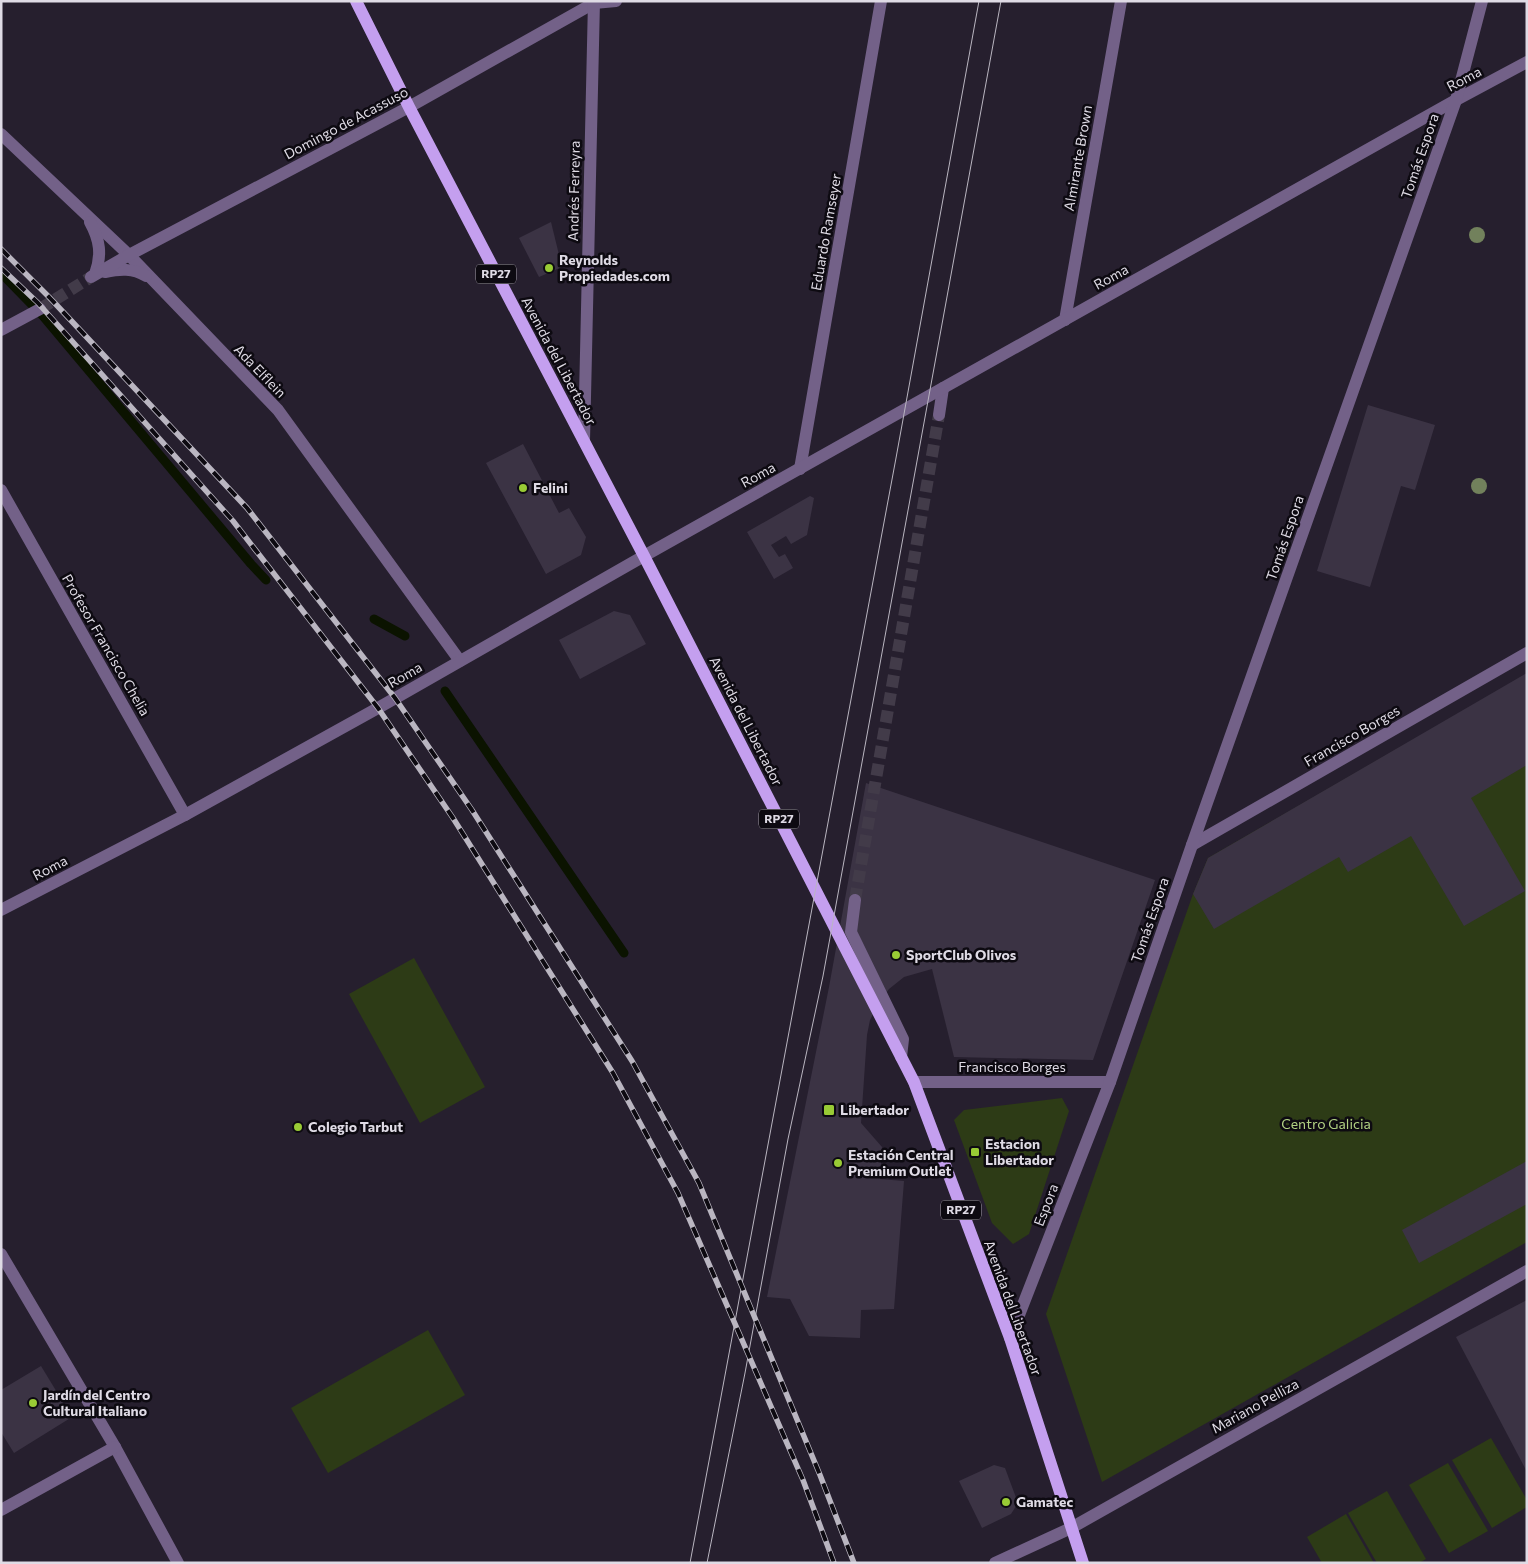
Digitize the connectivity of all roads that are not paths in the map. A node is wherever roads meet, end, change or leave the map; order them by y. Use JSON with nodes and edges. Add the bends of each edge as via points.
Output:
{"nodes":[{"id":1,"x":356,"y":1,"type":"edge"},
{"id":2,"x":616,"y":1,"type":"edge"},
{"id":3,"x":881,"y":1,"type":"edge"},
{"id":4,"x":1121,"y":1,"type":"edge"},
{"id":5,"x":1482,"y":1,"type":"edge"},
{"id":6,"x":594,"y":2,"type":"edge"},
{"id":7,"x":1527,"y":62,"type":"edge"},
{"id":8,"x":1456,"y":100,"type":"junction"},
{"id":9,"x":409,"y":107,"type":"junction"},
{"id":10,"x":1,"y":134,"type":"edge"},
{"id":11,"x":88,"y":216,"type":"junction"},
{"id":12,"x":129,"y":255,"type":"junction"},
{"id":13,"x":93,"y":275,"type":"junction"},
{"id":14,"x":155,"y":282,"type":"junction"},
{"id":15,"x":40,"y":309,"type":"tunnel mouth"},
{"id":16,"x":1065,"y":320,"type":"junction"},
{"id":17,"x":1,"y":330,"type":"edge"},
{"id":18,"x":943,"y":388,"type":"junction"},
{"id":19,"x":939,"y":415,"type":"tunnel mouth"},
{"id":20,"x":584,"y":441,"type":"junction"},
{"id":21,"x":800,"y":469,"type":"junction"},
{"id":22,"x":1,"y":490,"type":"edge"},
{"id":23,"x":644,"y":556,"type":"junction"},
{"id":24,"x":1527,"y":653,"type":"edge"},
{"id":25,"x":460,"y":661,"type":"junction"},
{"id":26,"x":185,"y":815,"type":"junction"},
{"id":27,"x":1192,"y":845,"type":"junction"},
{"id":28,"x":855,"y":900,"type":"tunnel mouth"},
{"id":29,"x":1,"y":910,"type":"edge"},
{"id":30,"x":901,"y":1057,"type":"junction"},
{"id":31,"x":914,"y":1082,"type":"junction"},
{"id":32,"x":1110,"y":1082,"type":"junction"},
{"id":33,"x":1,"y":1254,"type":"edge"},
{"id":34,"x":1527,"y":1270,"type":"edge"},
{"id":35,"x":1010,"y":1338,"type":"junction"},
{"id":36,"x":115,"y":1447,"type":"junction"},
{"id":37,"x":1,"y":1510,"type":"edge"},
{"id":38,"x":1071,"y":1528,"type":"junction"},
{"id":39,"x":178,"y":1563,"type":"edge"},
{"id":40,"x":995,"y":1563,"type":"edge"},
{"id":41,"x":1083,"y":1563,"type":"edge"}],
"edges":[{"from":1,"to":9,"type":"main road","name":"Avenida del Libertador","number":"RP27"},
{"from":2,"to":6,"type":"street","name":"Domingo de Acassuso"},
{"from":3,"to":21,"type":"street","name":"Eduardo Ramseyer"},
{"from":4,"to":16,"type":"street","name":"Almirante Brown"},
{"from":5,"to":8,"type":"street","name":"Tomás Espora"},
{"from":6,"to":9,"type":"street","name":"Domingo de Acassuso"},
{"from":6,"to":20,"type":"street","name":"Andrés Ferreyra"},
{"from":7,"to":8,"type":"street","name":"Roma"},
{"from":8,"to":16,"type":"street","name":"Roma"},
{"from":8,"to":27,"type":"street","name":"Tomás Espora"},
{"from":9,"to":12,"type":"street","name":"Domingo de Acassuso"},
{"from":9,"to":20,"type":"main road","name":"Avenida del Libertador","number":"RP27"},
{"from":10,"to":11,"type":"street","name":"Ada Elflein"},
{"from":11,"to":12,"type":"street","name":"Ada Elflein"},
{"from":11,"to":13,"type":"street","via":[[100,249]]},
{"from":12,"to":13,"type":"street","name":"Domingo de Acassuso"},
{"from":12,"to":14,"type":"street","name":"Ada Elflein"},
{"from":13,"to":14,"type":"street","via":[[131,270]]},
{"from":14,"to":25,"type":"street","name":"Ada Elflein","via":[[278,410]]},
{"from":15,"to":17,"type":"street"},
{"from":16,"to":18,"type":"street","name":"Roma"},
{"from":18,"to":19,"type":"street"},
{"from":18,"to":21,"type":"street","name":"Roma"},
{"from":20,"to":23,"type":"main road","name":"Avenida del Libertador","number":"RP27"},
{"from":21,"to":23,"type":"street","name":"Roma"},
{"from":22,"to":26,"type":"street","name":"Profesor Francisco Chelia"},
{"from":23,"to":25,"type":"street","name":"Roma"},
{"from":23,"to":30,"type":"main road","name":"Avenida del Libertador","number":"RP27"},
{"from":24,"to":27,"type":"street","name":"Francisco Borges"},
{"from":25,"to":26,"type":"street","name":"Roma"},
{"from":26,"to":29,"type":"street","name":"Roma"},
{"from":27,"to":32,"type":"street","name":"Tomás Espora"},
{"from":28,"to":30,"type":"street","via":[[851,932],[903,1039]]},
{"from":30,"to":31,"type":"main road","name":"Avenida del Libertador","number":"RP27"},
{"from":31,"to":32,"type":"street","name":"Francisco Borges"},
{"from":31,"to":35,"type":"main road","name":"Avenida del Libertador","number":"RP27"},
{"from":32,"to":35,"type":"street","name":"Espora"},
{"from":33,"to":36,"type":"street"},
{"from":34,"to":38,"type":"street","name":"Mariano Pelliza"},
{"from":35,"to":38,"type":"main road","name":"Avenida del Libertador","number":"RP27"},
{"from":36,"to":37,"type":"street"},
{"from":36,"to":39,"type":"street"},
{"from":38,"to":40,"type":"street","name":"Mariano Pelliza"},
{"from":38,"to":41,"type":"main road","name":"Avenida del Libertador","number":"RP27"}]}
